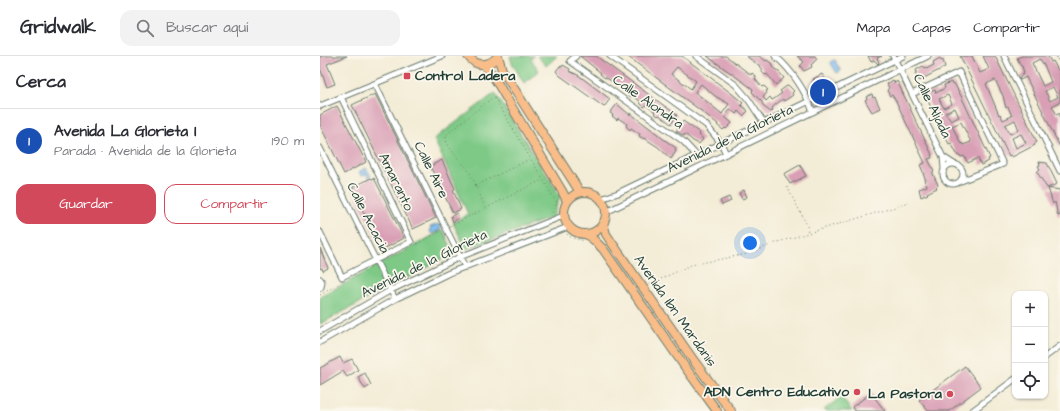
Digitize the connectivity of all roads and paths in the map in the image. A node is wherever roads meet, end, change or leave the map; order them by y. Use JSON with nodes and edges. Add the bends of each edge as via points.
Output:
{"nodes":[{"id":1,"x":442,"y":56,"type":"edge"},
{"id":2,"x":468,"y":56,"type":"edge"},
{"id":3,"x":498,"y":56,"type":"edge"},
{"id":4,"x":576,"y":56,"type":"edge"},
{"id":5,"x":610,"y":56,"type":"edge"},
{"id":6,"x":696,"y":56,"type":"edge"},
{"id":7,"x":775,"y":56,"type":"edge"},
{"id":8,"x":903,"y":56,"type":"edge"},
{"id":9,"x":928,"y":56,"type":"edge"},
{"id":10,"x":1004,"y":56,"type":"edge"},
{"id":11,"x":894,"y":58,"type":"edge"},
{"id":12,"x":484,"y":65,"type":"junction"},
{"id":13,"x":899,"y":68,"type":"junction"},
{"id":14,"x":375,"y":84,"type":"junction"},
{"id":15,"x":502,"y":91,"type":"junction"},
{"id":16,"x":912,"y":94,"type":"junction"},
{"id":17,"x":341,"y":97,"type":"junction"},
{"id":18,"x":494,"y":97,"type":"junction"},
{"id":19,"x":809,"y":101,"type":"junction"},
{"id":20,"x":320,"y":106,"type":"edge"},
{"id":21,"x":813,"y":112,"type":"junction"},
{"id":22,"x":764,"y":123,"type":"junction"},
{"id":23,"x":721,"y":143,"type":"junction"},
{"id":24,"x":320,"y":148,"type":"edge"},
{"id":25,"x":726,"y":154,"type":"junction"},
{"id":26,"x":696,"y":155,"type":"junction"},
{"id":27,"x":944,"y":157,"type":"junction"},
{"id":28,"x":530,"y":159,"type":"junction"},
{"id":29,"x":954,"y":164,"type":"junction"},
{"id":30,"x":944,"y":171,"type":"junction"},
{"id":31,"x":1060,"y":171,"type":"edge"},
{"id":32,"x":543,"y":180,"type":"junction"},
{"id":33,"x":961,"y":181,"type":"junction"},
{"id":34,"x":475,"y":186,"type":"junction"},
{"id":35,"x":788,"y":187,"type":"dead end"},
{"id":36,"x":580,"y":192,"type":"junction"},
{"id":37,"x":601,"y":199,"type":"junction"},
{"id":38,"x":567,"y":201,"type":"junction"},
{"id":39,"x":909,"y":203,"type":"dead end"},
{"id":40,"x":486,"y":208,"type":"junction"},
{"id":41,"x":606,"y":212,"type":"junction"},
{"id":42,"x":563,"y":216,"type":"junction"},
{"id":43,"x":553,"y":220,"type":"junction"},
{"id":44,"x":604,"y":223,"type":"junction"},
{"id":45,"x":568,"y":227,"type":"junction"},
{"id":46,"x":446,"y":228,"type":"junction"},
{"id":47,"x":558,"y":231,"type":"junction"},
{"id":48,"x":320,"y":232,"type":"edge"},
{"id":49,"x":807,"y":234,"type":"junction"},
{"id":50,"x":585,"y":238,"type":"junction"},
{"id":51,"x":412,"y":246,"type":"dead end"},
{"id":52,"x":460,"y":257,"type":"junction"},
{"id":53,"x":376,"y":260,"type":"junction"},
{"id":54,"x":465,"y":267,"type":"junction"},
{"id":55,"x":320,"y":279,"type":"edge"},
{"id":56,"x":344,"y":281,"type":"dead end"},
{"id":57,"x":320,"y":288,"type":"edge"},
{"id":58,"x":643,"y":288,"type":"junction"},
{"id":59,"x":391,"y":290,"type":"junction"},
{"id":60,"x":320,"y":295,"type":"edge"},
{"id":61,"x":395,"y":299,"type":"junction"},
{"id":62,"x":320,"y":331,"type":"edge"},
{"id":63,"x":320,"y":342,"type":"edge"},
{"id":64,"x":1060,"y":346,"type":"edge"},
{"id":65,"x":1048,"y":355,"type":"edge"},
{"id":66,"x":1012,"y":381,"type":"edge"},
{"id":67,"x":717,"y":411,"type":"edge"},
{"id":68,"x":731,"y":411,"type":"edge"},
{"id":69,"x":972,"y":411,"type":"edge"}],
"edges":[{"from":1,"to":14,"type":"street"},
{"from":2,"to":12,"type":"main road","via":[[474,62]]},
{"from":3,"to":12,"type":"main road","via":[[490,64]]},
{"from":3,"to":36,"type":"main road","via":[[502,70]]},
{"from":4,"to":26,"type":"street","name":"Calle Alondra","via":[[570,61],[683,141]]},
{"from":5,"to":23,"type":"street","via":[[706,125]]},
{"from":6,"to":22,"type":"street","via":[[736,85]]},
{"from":7,"to":19,"type":"street","via":[[787,68]]},
{"from":8,"to":11,"type":"street","name":"Avenida de la Glorieta"},
{"from":9,"to":13,"type":"street","name":"Avenida de la Glorieta"},
{"from":10,"to":31,"type":"street"},
{"from":11,"to":13,"type":"street","name":"Calle Aljada"},
{"from":11,"to":19,"type":"street","name":"Avenida de la Glorieta"},
{"from":12,"to":15,"type":"main road"},
{"from":13,"to":16,"type":"street","name":"Calle Aljada"},
{"from":13,"to":21,"type":"street","name":"Avenida de la Glorieta"},
{"from":14,"to":17,"type":"street"},
{"from":14,"to":46,"type":"street","name":"Calle Aire"},
{"from":15,"to":18,"type":"path"},
{"from":15,"to":38,"type":"main road"},
{"from":16,"to":27,"type":"street","name":"Calle Aljada"},
{"from":16,"to":33,"type":"street","via":[[959,72],[1003,164]]},
{"from":17,"to":20,"type":"street"},
{"from":17,"to":53,"type":"street","name":"Amaranto","via":[[411,242]]},
{"from":18,"to":28,"type":"path"},
{"from":18,"to":34,"type":"path","via":[[446,135],[446,141],[466,167]]},
{"from":19,"to":21,"type":"street"},
{"from":19,"to":22,"type":"street","name":"Avenida de la Glorieta"},
{"from":21,"to":25,"type":"street","name":"Avenida de la Glorieta"},
{"from":22,"to":23,"type":"street","name":"Avenida de la Glorieta"},
{"from":23,"to":25,"type":"street"},
{"from":23,"to":26,"type":"street","name":"Avenida de la Glorieta"},
{"from":24,"to":53,"type":"street","name":"Calle Acacia"},
{"from":25,"to":41,"type":"street","name":"Avenida de la Glorieta"},
{"from":26,"to":37,"type":"street","name":"Avenida de la Glorieta"},
{"from":27,"to":29,"type":"street"},
{"from":27,"to":30,"type":"street"},
{"from":28,"to":32,"type":"path"},
{"from":28,"to":34,"type":"path"},
{"from":29,"to":30,"type":"street"},
{"from":29,"to":33,"type":"street","via":[[962,169]]},
{"from":30,"to":33,"type":"street","via":[[944,178],[948,183],[955,184]]},
{"from":32,"to":40,"type":"path"},
{"from":32,"to":43,"type":"path","via":[[557,203],[550,217]]},
{"from":34,"to":40,"type":"path"},
{"from":35,"to":49,"type":"path","via":[[806,223]]},
{"from":36,"to":37,"type":"main road","via":[[591,192]]},
{"from":36,"to":38,"type":"main road"},
{"from":37,"to":41,"type":"main road"},
{"from":38,"to":42,"type":"main road"},
{"from":39,"to":49,"type":"path"},
{"from":40,"to":46,"type":"path"},
{"from":41,"to":44,"type":"main road"},
{"from":42,"to":43,"type":"street","name":"Avenida de la Glorieta"},
{"from":42,"to":45,"type":"main road"},
{"from":43,"to":52,"type":"street","name":"Avenida de la Glorieta"},
{"from":44,"to":50,"type":"main road"},
{"from":44,"to":58,"type":"main road","name":"Avenida Ibn Mardanis","via":[[606,234]]},
{"from":45,"to":47,"type":"street","name":"Avenida de la Glorieta"},
{"from":45,"to":50,"type":"main road"},
{"from":46,"to":51,"type":"path"},
{"from":46,"to":52,"type":"street","name":"Calle Aire"},
{"from":47,"to":50,"type":"path","via":[[572,238]]},
{"from":47,"to":54,"type":"street","name":"Avenida de la Glorieta"},
{"from":48,"to":53,"type":"street","via":[[342,276]]},
{"from":49,"to":58,"type":"path","via":[[747,254],[691,265]]},
{"from":50,"to":67,"type":"main road","name":"Avenida Ibn Mardanis","via":[[594,240],[603,249]]},
{"from":52,"to":54,"type":"street","name":"Calle Aire"},
{"from":52,"to":59,"type":"street","name":"Avenida de la Glorieta"},
{"from":53,"to":59,"type":"street","name":"Calle Acacia"},
{"from":54,"to":61,"type":"street","name":"Avenida de la Glorieta"},
{"from":55,"to":57,"type":"street"},
{"from":56,"to":60,"type":"path"},
{"from":58,"to":68,"type":"main road","name":"Avenida Ibn Mardanis"},
{"from":59,"to":61,"type":"street","name":"Calle Acacia"},
{"from":59,"to":62,"type":"street","name":"Avenida de la Glorieta"},
{"from":61,"to":63,"type":"street","name":"Avenida de la Glorieta"},
{"from":64,"to":65,"type":"street"},
{"from":66,"to":69,"type":"street"}]}
